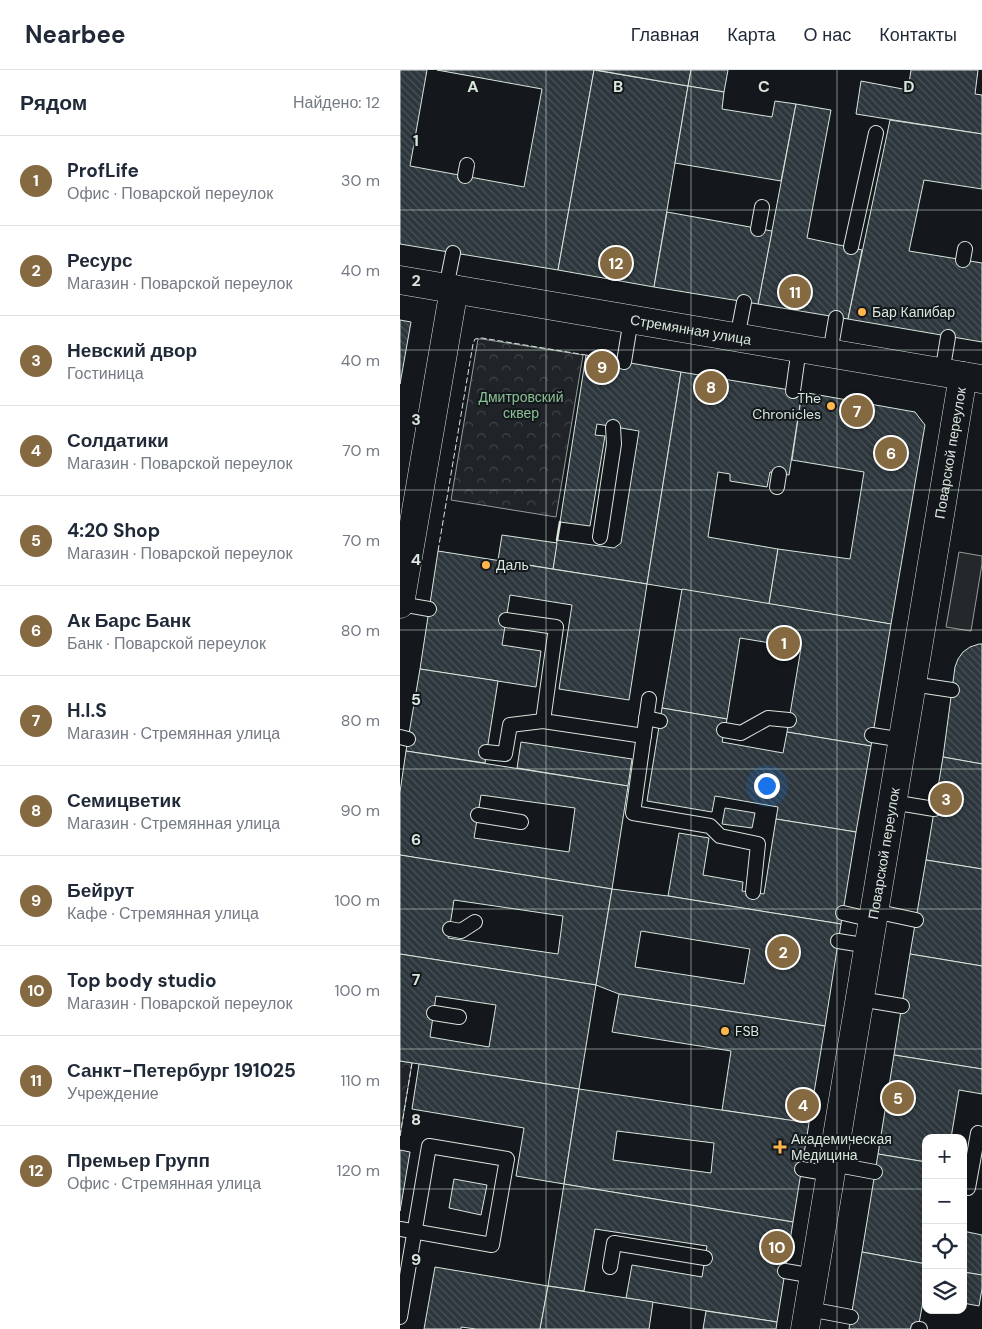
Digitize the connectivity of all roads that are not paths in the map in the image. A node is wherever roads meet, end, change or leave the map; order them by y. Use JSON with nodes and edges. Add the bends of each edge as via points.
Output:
{"nodes":[{"id":1,"x":876,"y":133,"type":"dead end"},
{"id":2,"x":762,"y":207,"type":"dead end"},
{"id":3,"x":758,"y":229,"type":"dead end"},
{"id":4,"x":851,"y":247,"type":"dead end"},
{"id":5,"x":453,"y":253,"type":"dead end"},
{"id":6,"x":400,"y":280,"type":"edge"},
{"id":7,"x":450,"y":289,"type":"junction"},
{"id":8,"x":744,"y":302,"type":"dead end"},
{"id":9,"x":836,"y":318,"type":"dead end"},
{"id":10,"x":631,"y":319,"type":"junction"},
{"id":11,"x":948,"y":336,"type":"dead end"},
{"id":12,"x":737,"y":338,"type":"junction"},
{"id":13,"x":799,"y":348,"type":"junction"},
{"id":14,"x":830,"y":353,"type":"junction"},
{"id":15,"x":624,"y":362,"type":"dead end"},
{"id":16,"x":962,"y":376,"type":"edge"},
{"id":17,"x":793,"y":391,"type":"dead end"},
{"id":18,"x":613,"y":426,"type":"dead end"},
{"id":19,"x":409,"y":502,"type":"edge"},
{"id":20,"x":600,"y":537,"type":"dead end"},
{"id":21,"x":400,"y":604,"type":"edge"},
{"id":22,"x":429,"y":609,"type":"dead end"},
{"id":23,"x":506,"y":620,"type":"dead end"},
{"id":24,"x":912,"y":684,"type":"junction"},
{"id":25,"x":952,"y":690,"type":"dead end"},
{"id":26,"x":649,"y":699,"type":"dead end"},
{"id":27,"x":646,"y":718,"type":"junction"},
{"id":28,"x":789,"y":720,"type":"dead end"},
{"id":29,"x":543,"y":721,"type":"junction"},
{"id":30,"x":660,"y":721,"type":"dead end"},
{"id":31,"x":724,"y":730,"type":"dead end"},
{"id":32,"x":872,"y":735,"type":"dead end"},
{"id":33,"x":644,"y":736,"type":"junction"},
{"id":34,"x":903,"y":740,"type":"junction"},
{"id":35,"x":486,"y":752,"type":"dead end"},
{"id":36,"x":892,"y":802,"type":"junction"},
{"id":37,"x":934,"y":810,"type":"dead end"},
{"id":38,"x":478,"y":815,"type":"dead end"},
{"id":39,"x":521,"y":822,"type":"dead end"},
{"id":40,"x":753,"y":892,"type":"dead end"},
{"id":41,"x":843,"y":913,"type":"dead end"},
{"id":42,"x":874,"y":915,"type":"junction"},
{"id":43,"x":916,"y":920,"type":"dead end"},
{"id":44,"x":475,"y":922,"type":"dead end"},
{"id":45,"x":450,"y":929,"type":"dead end"},
{"id":46,"x":838,"y":942,"type":"dead end"},
{"id":47,"x":868,"y":946,"type":"junction"},
{"id":48,"x":860,"y":999,"type":"junction"},
{"id":49,"x":902,"y":1006,"type":"dead end"},
{"id":50,"x":434,"y":1013,"type":"dead end"},
{"id":51,"x":459,"y":1017,"type":"dead end"},
{"id":52,"x":978,"y":1133,"type":"dead end"},
{"id":53,"x":802,"y":1169,"type":"dead end"},
{"id":54,"x":832,"y":1169,"type":"junction"},
{"id":55,"x":875,"y":1172,"type":"dead end"},
{"id":56,"x":967,"y":1188,"type":"edge"},
{"id":57,"x":400,"y":1229,"type":"edge"},
{"id":58,"x":414,"y":1231,"type":"junction"},
{"id":59,"x":705,"y":1258,"type":"dead end"},
{"id":60,"x":610,"y":1267,"type":"dead end"},
{"id":61,"x":785,"y":1271,"type":"dead end"},
{"id":62,"x":814,"y":1276,"type":"junction"},
{"id":63,"x":400,"y":1317,"type":"edge"},
{"id":64,"x":851,"y":1317,"type":"dead end"},
{"id":65,"x":807,"y":1319,"type":"edge"}],
"edges":[{"from":1,"to":4,"type":"lane"},
{"from":2,"to":3,"type":"lane"},
{"from":5,"to":7,"type":"lane"},
{"from":6,"to":7,"type":"street","name":"Стремянная улица"},
{"from":7,"to":10,"type":"street","name":"Стремянная улица"},
{"from":7,"to":19,"type":"street"},
{"from":8,"to":12,"type":"lane"},
{"from":9,"to":14,"type":"lane"},
{"from":10,"to":12,"type":"street","name":"Стремянная улица"},
{"from":10,"to":15,"type":"lane"},
{"from":11,"to":16,"type":"lane"},
{"from":12,"to":13,"type":"street","name":"Стремянная улица"},
{"from":13,"to":14,"type":"street","name":"Стремянная улица"},
{"from":13,"to":17,"type":"lane"},
{"from":14,"to":16,"type":"street","name":"Стремянная улица"},
{"from":16,"to":24,"type":"street","name":"Поварской переулок"},
{"from":18,"to":20,"type":"lane","via":[[614,444]]},
{"from":19,"to":21,"type":"street"},
{"from":21,"to":22,"type":"lane"},
{"from":23,"to":29,"type":"lane","via":[[556,627]]},
{"from":24,"to":25,"type":"lane"},
{"from":24,"to":34,"type":"street","name":"Поварской переулок"},
{"from":26,"to":27,"type":"lane"},
{"from":27,"to":30,"type":"lane"},
{"from":27,"to":33,"type":"lane"},
{"from":28,"to":31,"type":"lane","via":[[768,718],[741,733]]},
{"from":29,"to":33,"type":"lane"},
{"from":29,"to":35,"type":"lane","via":[[510,725],[505,754]]},
{"from":32,"to":34,"type":"lane"},
{"from":33,"to":40,"type":"lane","via":[[633,813],[710,826],[720,836],[758,844]]},
{"from":34,"to":36,"type":"street","name":"Поварской переулок"},
{"from":36,"to":37,"type":"lane"},
{"from":36,"to":42,"type":"street","name":"Поварской переулок"},
{"from":38,"to":39,"type":"lane"},
{"from":41,"to":42,"type":"lane"},
{"from":42,"to":43,"type":"lane"},
{"from":42,"to":47,"type":"street","name":"Поварской переулок"},
{"from":44,"to":45,"type":"lane","via":[[460,931]]},
{"from":46,"to":47,"type":"lane"},
{"from":47,"to":48,"type":"street","name":"Поварской переулок"},
{"from":48,"to":49,"type":"lane"},
{"from":48,"to":54,"type":"street","name":"Поварской переулок"},
{"from":50,"to":51,"type":"lane"},
{"from":52,"to":56,"type":"lane"},
{"from":53,"to":54,"type":"lane"},
{"from":54,"to":55,"type":"lane"},
{"from":54,"to":62,"type":"street","name":"Поварской переулок"},
{"from":57,"to":58,"type":"lane"},
{"from":58,"to":58,"type":"lane","via":[[492,1245],[507,1159],[429,1146]]},
{"from":58,"to":63,"type":"lane"},
{"from":59,"to":60,"type":"lane","via":[[614,1243]]},
{"from":61,"to":62,"type":"lane"},
{"from":62,"to":65,"type":"street","name":"Поварской переулок"},
{"from":64,"to":65,"type":"lane"}]}
